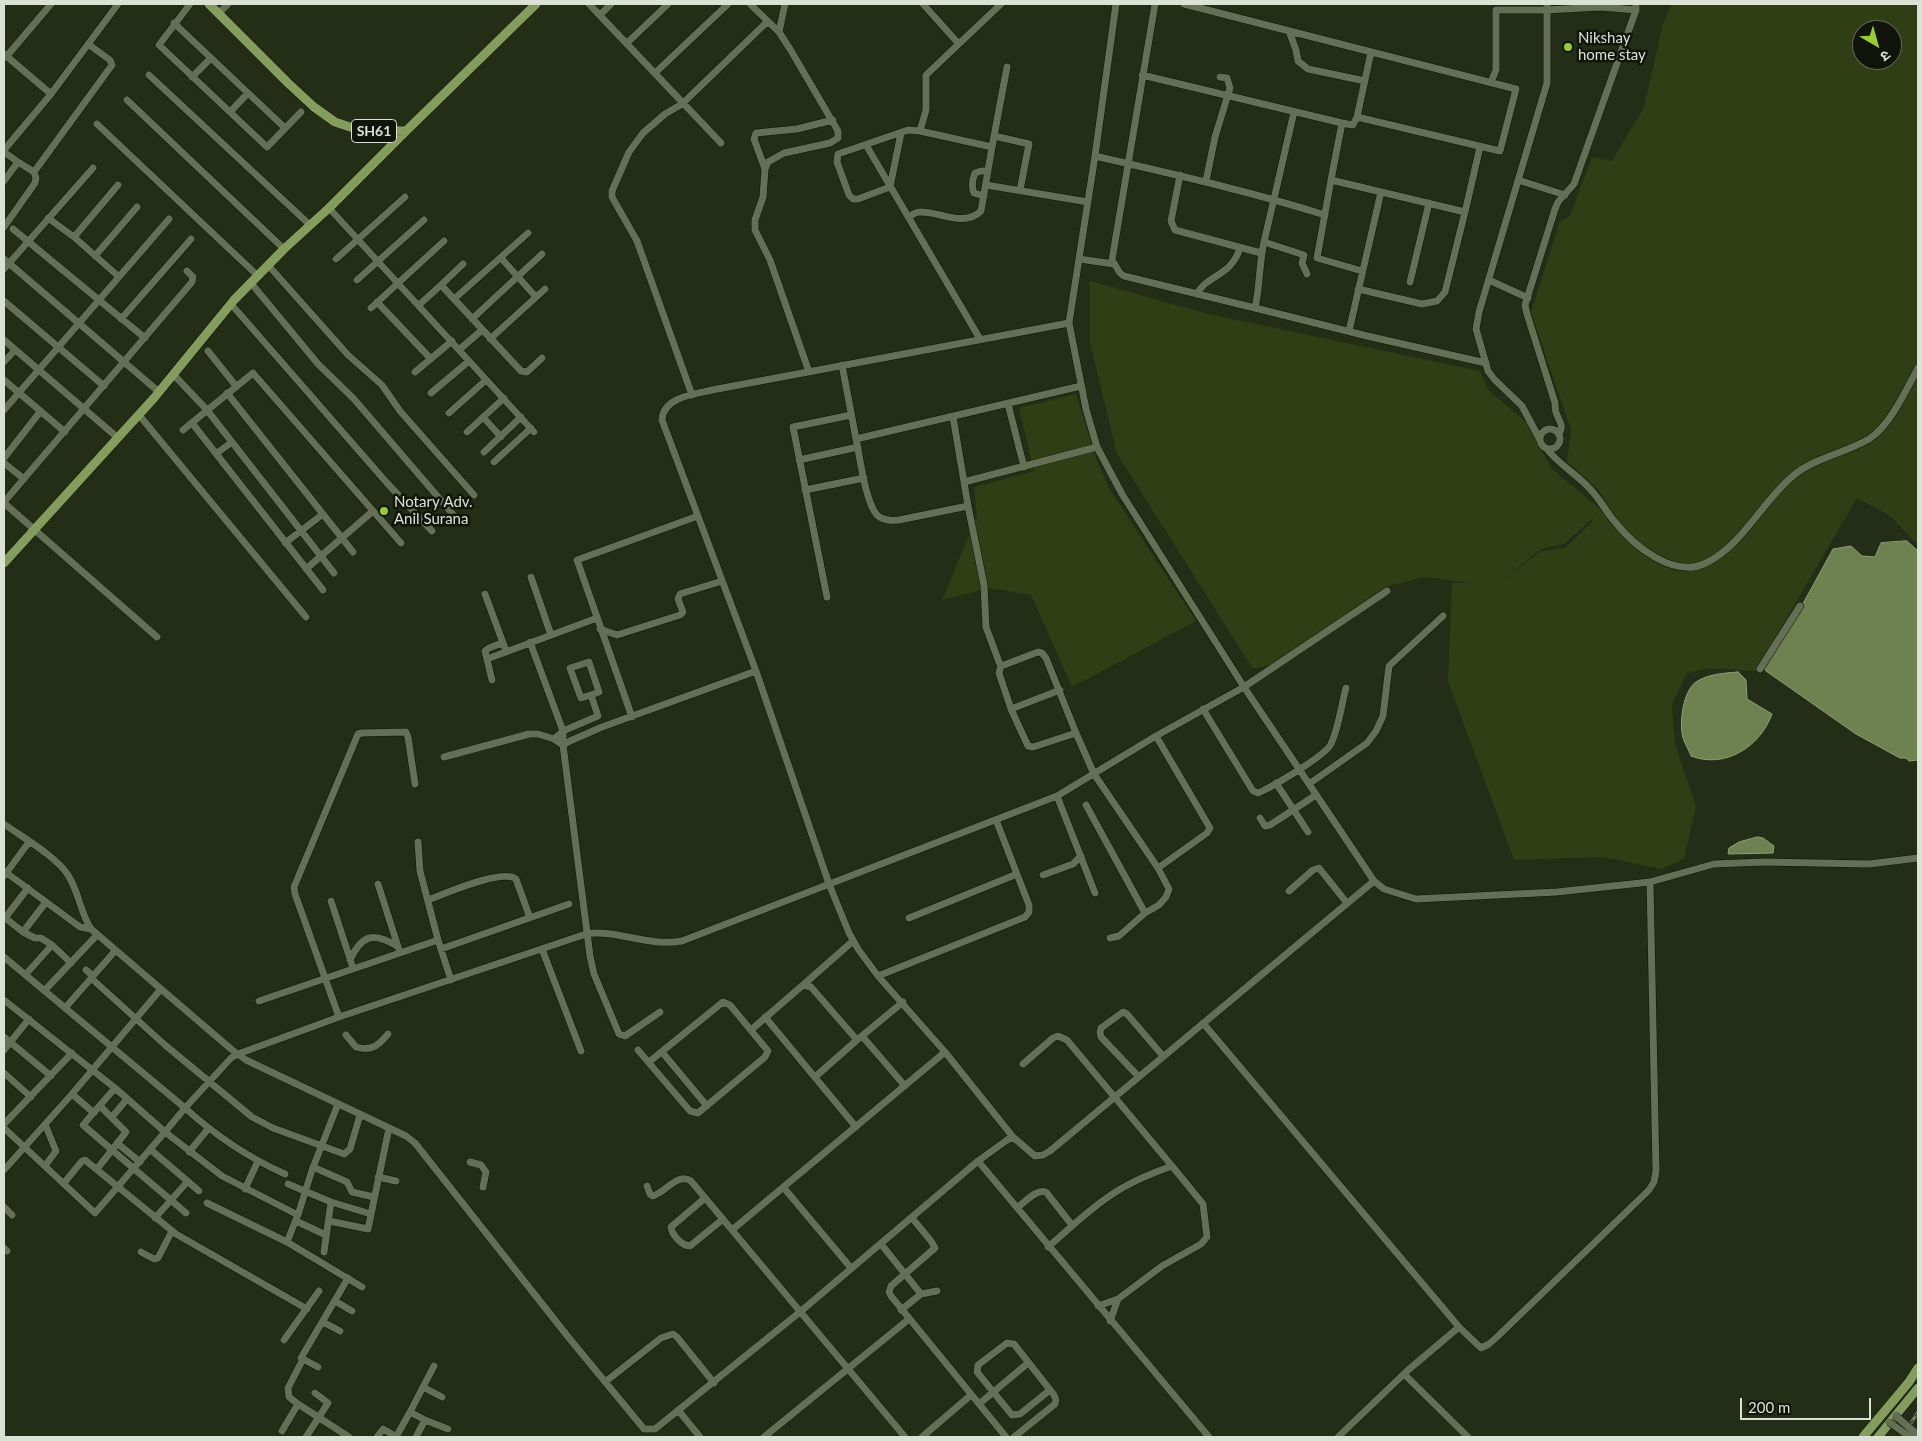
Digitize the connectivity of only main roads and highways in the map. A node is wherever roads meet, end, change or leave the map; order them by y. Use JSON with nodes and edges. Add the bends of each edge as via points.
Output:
{"nodes":[{"id":1,"x":209,"y":4,"type":"edge"},
{"id":2,"x":536,"y":4,"type":"edge"},
{"id":3,"x":406,"y":131,"type":"junction"},
{"id":4,"x":4,"y":563,"type":"edge"},
{"id":5,"x":1918,"y":1370,"type":"edge"},
{"id":6,"x":1918,"y":1388,"type":"edge"},
{"id":7,"x":1863,"y":1437,"type":"edge"},
{"id":8,"x":1878,"y":1437,"type":"edge"}],
"edges":[{"from":1,"to":3,"type":"main road","number":"SH61","via":[[301,95],[335,122],[366,131]]},
{"from":2,"to":3,"type":"main road","number":"SH61"},
{"from":3,"to":4,"type":"main road","via":[[231,304],[139,415]]},
{"from":5,"to":7,"type":"main road"},
{"from":6,"to":8,"type":"main road"}]}
